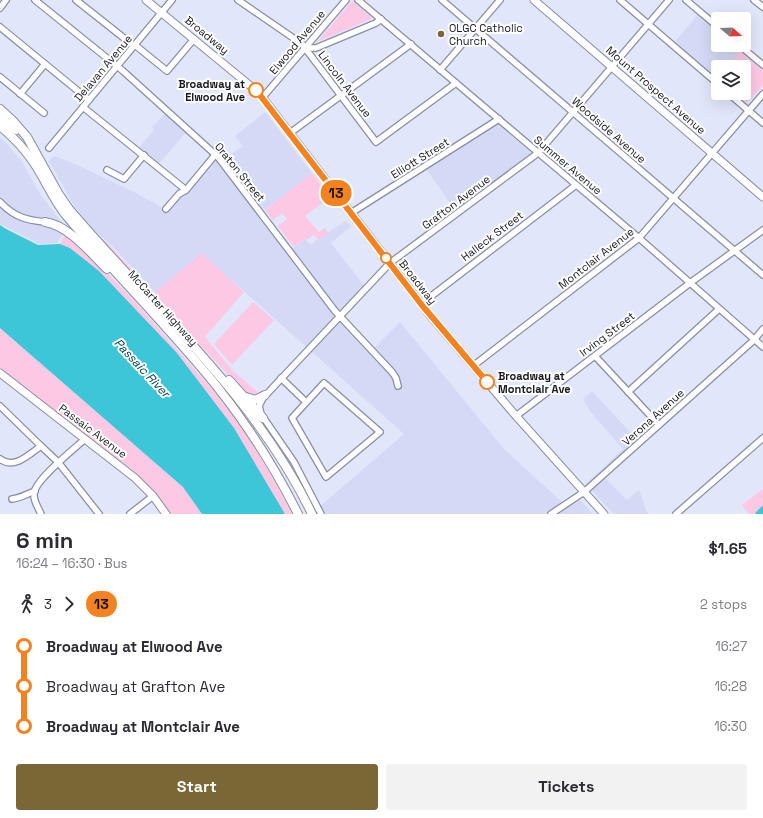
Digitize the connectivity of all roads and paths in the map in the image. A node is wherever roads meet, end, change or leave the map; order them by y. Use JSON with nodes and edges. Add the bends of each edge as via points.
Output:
{"nodes":[{"id":1,"x":35,"y":0,"type":"edge"},
{"id":2,"x":76,"y":0,"type":"edge"},
{"id":3,"x":146,"y":0,"type":"edge"},
{"id":4,"x":172,"y":0,"type":"edge"},
{"id":5,"x":238,"y":0,"type":"edge"},
{"id":6,"x":346,"y":0,"type":"edge"},
{"id":7,"x":358,"y":0,"type":"edge"},
{"id":8,"x":442,"y":0,"type":"edge"},
{"id":9,"x":500,"y":0,"type":"edge"},
{"id":10,"x":534,"y":0,"type":"edge"},
{"id":11,"x":620,"y":0,"type":"edge"},
{"id":12,"x":669,"y":0,"type":"edge"},
{"id":13,"x":686,"y":0,"type":"edge"},
{"id":14,"x":754,"y":0,"type":"edge"},
{"id":15,"x":763,"y":7,"type":"edge"},
{"id":16,"x":162,"y":13,"type":"junction"},
{"id":17,"x":381,"y":19,"type":"junction"},
{"id":18,"x":711,"y":21,"type":"edge"},
{"id":19,"x":648,"y":24,"type":"junction"},
{"id":20,"x":0,"y":27,"type":"edge"},
{"id":21,"x":475,"y":28,"type":"junction"},
{"id":22,"x":194,"y":39,"type":"junction"},
{"id":23,"x":411,"y":44,"type":"junction"},
{"id":24,"x":134,"y":46,"type":"junction"},
{"id":25,"x":305,"y":48,"type":"junction"},
{"id":26,"x":747,"y":52,"type":"edge"},
{"id":27,"x":45,"y":64,"type":"junction"},
{"id":28,"x":763,"y":65,"type":"edge"},
{"id":29,"x":117,"y":66,"type":"junction"},
{"id":30,"x":611,"y":67,"type":"junction"},
{"id":31,"x":440,"y":70,"type":"junction"},
{"id":32,"x":0,"y":76,"type":"edge"},
{"id":33,"x":711,"y":78,"type":"edge"},
{"id":34,"x":456,"y":82,"type":"junction"},
{"id":35,"x":20,"y":94,"type":"junction"},
{"id":36,"x":763,"y":94,"type":"edge"},
{"id":37,"x":341,"y":95,"type":"junction"},
{"id":38,"x":263,"y":96,"type":"junction"},
{"id":39,"x":89,"y":100,"type":"junction"},
{"id":40,"x":737,"y":100,"type":"edge"},
{"id":41,"x":83,"y":107,"type":"junction"},
{"id":42,"x":0,"y":109,"type":"edge"},
{"id":43,"x":749,"y":110,"type":"junction"},
{"id":44,"x":573,"y":112,"type":"junction"},
{"id":45,"x":44,"y":113,"type":"dead end"},
{"id":46,"x":0,"y":117,"type":"edge"},
{"id":47,"x":499,"y":119,"type":"junction"},
{"id":48,"x":763,"y":123,"type":"edge"},
{"id":49,"x":0,"y":126,"type":"edge"},
{"id":50,"x":290,"y":133,"type":"junction"},
{"id":51,"x":49,"y":148,"type":"dead end"},
{"id":52,"x":538,"y":153,"type":"junction"},
{"id":53,"x":712,"y":153,"type":"junction"},
{"id":54,"x":215,"y":154,"type":"junction"},
{"id":55,"x":33,"y":156,"type":"junction"},
{"id":56,"x":144,"y":156,"type":"junction"},
{"id":57,"x":107,"y":170,"type":"dead end"},
{"id":58,"x":576,"y":185,"type":"junction"},
{"id":59,"x":186,"y":190,"type":"junction"},
{"id":60,"x":763,"y":197,"type":"edge"},
{"id":61,"x":673,"y":198,"type":"junction"},
{"id":62,"x":0,"y":202,"type":"edge"},
{"id":63,"x":166,"y":209,"type":"dead end"},
{"id":64,"x":351,"y":213,"type":"junction"},
{"id":65,"x":45,"y":222,"type":"joint"},
{"id":66,"x":763,"y":230,"type":"edge"},
{"id":67,"x":639,"y":238,"type":"junction"},
{"id":68,"x":735,"y":250,"type":"junction"},
{"id":69,"x":390,"y":263,"type":"junction"},
{"id":70,"x":763,"y":275,"type":"edge"},
{"id":71,"x":690,"y":283,"type":"junction"},
{"id":72,"x":421,"y":304,"type":"junction"},
{"id":73,"x":719,"y":309,"type":"junction"},
{"id":74,"x":339,"y":316,"type":"junction"},
{"id":75,"x":763,"y":329,"type":"edge"},
{"id":76,"x":168,"y":330,"type":"junction"},
{"id":77,"x":178,"y":330,"type":"junction"},
{"id":78,"x":754,"y":340,"type":"junction"},
{"id":79,"x":763,"y":347,"type":"edge"},
{"id":80,"x":595,"y":356,"type":"junction"},
{"id":81,"x":473,"y":366,"type":"junction"},
{"id":82,"x":0,"y":373,"type":"edge"},
{"id":83,"x":281,"y":378,"type":"junction"},
{"id":84,"x":398,"y":386,"type":"dead end"},
{"id":85,"x":628,"y":392,"type":"junction"},
{"id":86,"x":243,"y":395,"type":"junction"},
{"id":87,"x":265,"y":395,"type":"junction"},
{"id":88,"x":306,"y":402,"type":"junction"},
{"id":89,"x":0,"y":406,"type":"edge"},
{"id":90,"x":516,"y":416,"type":"junction"},
{"id":91,"x":264,"y":418,"type":"junction"},
{"id":92,"x":659,"y":425,"type":"junction"},
{"id":93,"x":763,"y":438,"type":"edge"},
{"id":94,"x":86,"y":439,"type":"junction"},
{"id":95,"x":41,"y":446,"type":"junction"},
{"id":96,"x":0,"y":459,"type":"edge"},
{"id":97,"x":58,"y":462,"type":"junction"},
{"id":98,"x":35,"y":491,"type":"junction"},
{"id":99,"x":584,"y":492,"type":"junction"},
{"id":100,"x":153,"y":496,"type":"junction"},
{"id":101,"x":12,"y":499,"type":"dead end"},
{"id":102,"x":41,"y":514,"type":"edge"},
{"id":103,"x":99,"y":514,"type":"edge"},
{"id":104,"x":130,"y":514,"type":"edge"},
{"id":105,"x":166,"y":514,"type":"edge"},
{"id":106,"x":298,"y":514,"type":"edge"},
{"id":107,"x":312,"y":514,"type":"edge"},
{"id":108,"x":321,"y":514,"type":"edge"},
{"id":109,"x":551,"y":514,"type":"edge"},
{"id":110,"x":604,"y":514,"type":"edge"},
{"id":111,"x":676,"y":514,"type":"edge"}],
"edges":[{"from":1,"to":29,"type":"street","name":"Oraton Street"},
{"from":2,"to":24,"type":"street"},
{"from":3,"to":16,"type":"main road","name":"Broadway"},
{"from":4,"to":16,"type":"street","name":"Delavan Avenue"},
{"from":5,"to":25,"type":"street","name":"Lincoln Avenue"},
{"from":6,"to":25,"type":"street","name":"Elwood Avenue"},
{"from":7,"to":17,"type":"street","name":"Summer Avenue"},
{"from":8,"to":21,"type":"street","name":"Woodside Avenue"},
{"from":9,"to":21,"type":"street"},
{"from":10,"to":30,"type":"main road","name":"Mount Prospect Avenue"},
{"from":11,"to":19,"type":"street"},
{"from":12,"to":19,"type":"street","name":"Grafton Avenue"},
{"from":13,"to":18,"type":"street"},
{"from":14,"to":15,"type":"street"},
{"from":16,"to":22,"type":"main road","name":"Broadway"},
{"from":16,"to":24,"type":"street","name":"Delavan Avenue"},
{"from":17,"to":23,"type":"street","name":"Summer Avenue"},
{"from":17,"to":25,"type":"street","via":[[316,48]]},
{"from":19,"to":30,"type":"street","name":"Grafton Avenue"},
{"from":19,"to":33,"type":"street"},
{"from":20,"to":27,"type":"street"},
{"from":21,"to":31,"type":"street"},
{"from":21,"to":44,"type":"street","name":"Woodside Avenue"},
{"from":22,"to":24,"type":"street","via":[[167,71]]},
{"from":22,"to":38,"type":"main road","name":"Broadway"},
{"from":23,"to":31,"type":"street","name":"Summer Avenue"},
{"from":23,"to":37,"type":"street"},
{"from":24,"to":29,"type":"street","name":"Delavan Avenue"},
{"from":25,"to":37,"type":"street","name":"Lincoln Avenue"},
{"from":25,"to":38,"type":"street","name":"Elwood Avenue"},
{"from":26,"to":28,"type":"street"},
{"from":27,"to":35,"type":"street"},
{"from":27,"to":39,"type":"street"},
{"from":29,"to":39,"type":"street","name":"Delavan Avenue"},
{"from":29,"to":54,"type":"street","name":"Oraton Street"},
{"from":30,"to":44,"type":"street","name":"Grafton Avenue"},
{"from":30,"to":53,"type":"main road","name":"Mount Prospect Avenue"},
{"from":31,"to":34,"type":"street","name":"Summer Avenue"},
{"from":32,"to":35,"type":"street"},
{"from":34,"to":37,"type":"street","name":"Lincoln Avenue","via":[[376,142]]},
{"from":34,"to":47,"type":"street","name":"Summer Avenue"},
{"from":35,"to":45,"type":"street"},
{"from":36,"to":43,"type":"street","name":"Montclair Avenue"},
{"from":37,"to":50,"type":"street"},
{"from":38,"to":50,"type":"main road","name":"Broadway"},
{"from":39,"to":41,"type":"street","name":"Delavan Avenue"},
{"from":40,"to":43,"type":"street"},
{"from":41,"to":51,"type":"street","name":"Delavan Avenue"},
{"from":41,"to":56,"type":"street"},
{"from":42,"to":55,"type":"highway","via":[[27,137]]},
{"from":43,"to":48,"type":"street"},
{"from":43,"to":53,"type":"street","name":"Montclair Avenue"},
{"from":44,"to":52,"type":"street","name":"Grafton Avenue"},
{"from":44,"to":61,"type":"street","name":"Woodside Avenue"},
{"from":46,"to":55,"type":"highway","name":"McCarter Highway","via":[[17,131]]},
{"from":47,"to":52,"type":"street","name":"Summer Avenue"},
{"from":47,"to":64,"type":"street","name":"Elliott Street"},
{"from":49,"to":55,"type":"highway","name":"McCarter Highway"},
{"from":50,"to":64,"type":"main road","name":"Broadway"},
{"from":52,"to":58,"type":"street","name":"Summer Avenue"},
{"from":52,"to":69,"type":"street","name":"Grafton Avenue"},
{"from":53,"to":60,"type":"main road","name":"Mount Prospect Avenue"},
{"from":53,"to":61,"type":"street","name":"Montclair Avenue"},
{"from":54,"to":59,"type":"street"},
{"from":54,"to":74,"type":"street","name":"Oraton Street"},
{"from":55,"to":76,"type":"highway","name":"McCarter Highway","via":[[52,196],[64,214]]},
{"from":55,"to":77,"type":"highway","via":[[43,166],[69,209]]},
{"from":56,"to":57,"type":"street","via":[[124,179]]},
{"from":56,"to":59,"type":"street"},
{"from":58,"to":67,"type":"street","name":"Summer Avenue"},
{"from":58,"to":72,"type":"street","name":"Halleck Street"},
{"from":59,"to":63,"type":"street"},
{"from":61,"to":67,"type":"street","name":"Montclair Avenue"},
{"from":61,"to":68,"type":"street","name":"Woodside Avenue"},
{"from":62,"to":65,"type":"street","via":[[15,215]]},
{"from":64,"to":69,"type":"main road","name":"Broadway"},
{"from":65,"to":76,"type":"highway","via":[[56,224],[69,233]]},
{"from":66,"to":68,"type":"street","name":"Irving Street"},
{"from":67,"to":71,"type":"street","name":"Summer Avenue"},
{"from":67,"to":81,"type":"street","name":"Montclair Avenue"},
{"from":68,"to":70,"type":"street","name":"Woodside Avenue"},
{"from":68,"to":71,"type":"street","name":"Irving Street"},
{"from":69,"to":72,"type":"main road","name":"Broadway"},
{"from":69,"to":74,"type":"street","name":"Grafton Avenue"},
{"from":71,"to":73,"type":"street","name":"Summer Avenue"},
{"from":71,"to":80,"type":"street","name":"Irving Street"},
{"from":72,"to":81,"type":"main road","name":"Broadway"},
{"from":73,"to":78,"type":"street","name":"Summer Avenue"},
{"from":73,"to":85,"type":"street"},
{"from":74,"to":83,"type":"street","name":"Grafton Avenue"},
{"from":74,"to":84,"type":"street","name":"Oraton Street","via":[[392,372]]},
{"from":75,"to":78,"type":"street","name":"Verona Avenue"},
{"from":76,"to":106,"type":"highway","name":"McCarter Highway","via":[[216,385],[243,422]]},
{"from":77,"to":86,"type":"highway"},
{"from":77,"to":107,"type":"highway","via":[[264,432],[293,477]]},
{"from":78,"to":79,"type":"street","name":"Summer Avenue"},
{"from":78,"to":92,"type":"street","name":"Verona Avenue"},
{"from":80,"to":85,"type":"street"},
{"from":80,"to":90,"type":"street","name":"Irving Street"},
{"from":81,"to":90,"type":"main road","name":"Broadway"},
{"from":82,"to":94,"type":"main road","name":"Passaic Avenue"},
{"from":83,"to":87,"type":"street","name":"Grafton Avenue"},
{"from":83,"to":88,"type":"street"},
{"from":85,"to":92,"type":"street"},
{"from":86,"to":87,"type":"highway","via":[[255,400]]},
{"from":86,"to":91,"type":"highway"},
{"from":87,"to":91,"type":"street","via":[[259,406]]},
{"from":88,"to":88,"type":"street","via":[[292,418],[326,477],[380,432],[324,383]]},
{"from":89,"to":95,"type":"street"},
{"from":90,"to":99,"type":"main road","name":"Broadway"},
{"from":91,"to":108,"type":"street","via":[[294,462]]},
{"from":92,"to":99,"type":"street","name":"Verona Avenue"},
{"from":93,"to":111,"type":"street"},
{"from":94,"to":97,"type":"street"},
{"from":94,"to":100,"type":"main road","name":"Passaic Avenue","via":[[135,478]]},
{"from":95,"to":96,"type":"street","via":[[19,461],[8,463]]},
{"from":95,"to":97,"type":"street"},
{"from":97,"to":98,"type":"street"},
{"from":97,"to":103,"type":"street"},
{"from":98,"to":101,"type":"street","via":[[21,498]]},
{"from":98,"to":102,"type":"street","via":[[34,499]]},
{"from":99,"to":109,"type":"street","name":"Verona Avenue"},
{"from":99,"to":110,"type":"main road","name":"Broadway"},
{"from":100,"to":104,"type":"street"},
{"from":100,"to":105,"type":"main road","name":"Passaic Avenue"}]}
